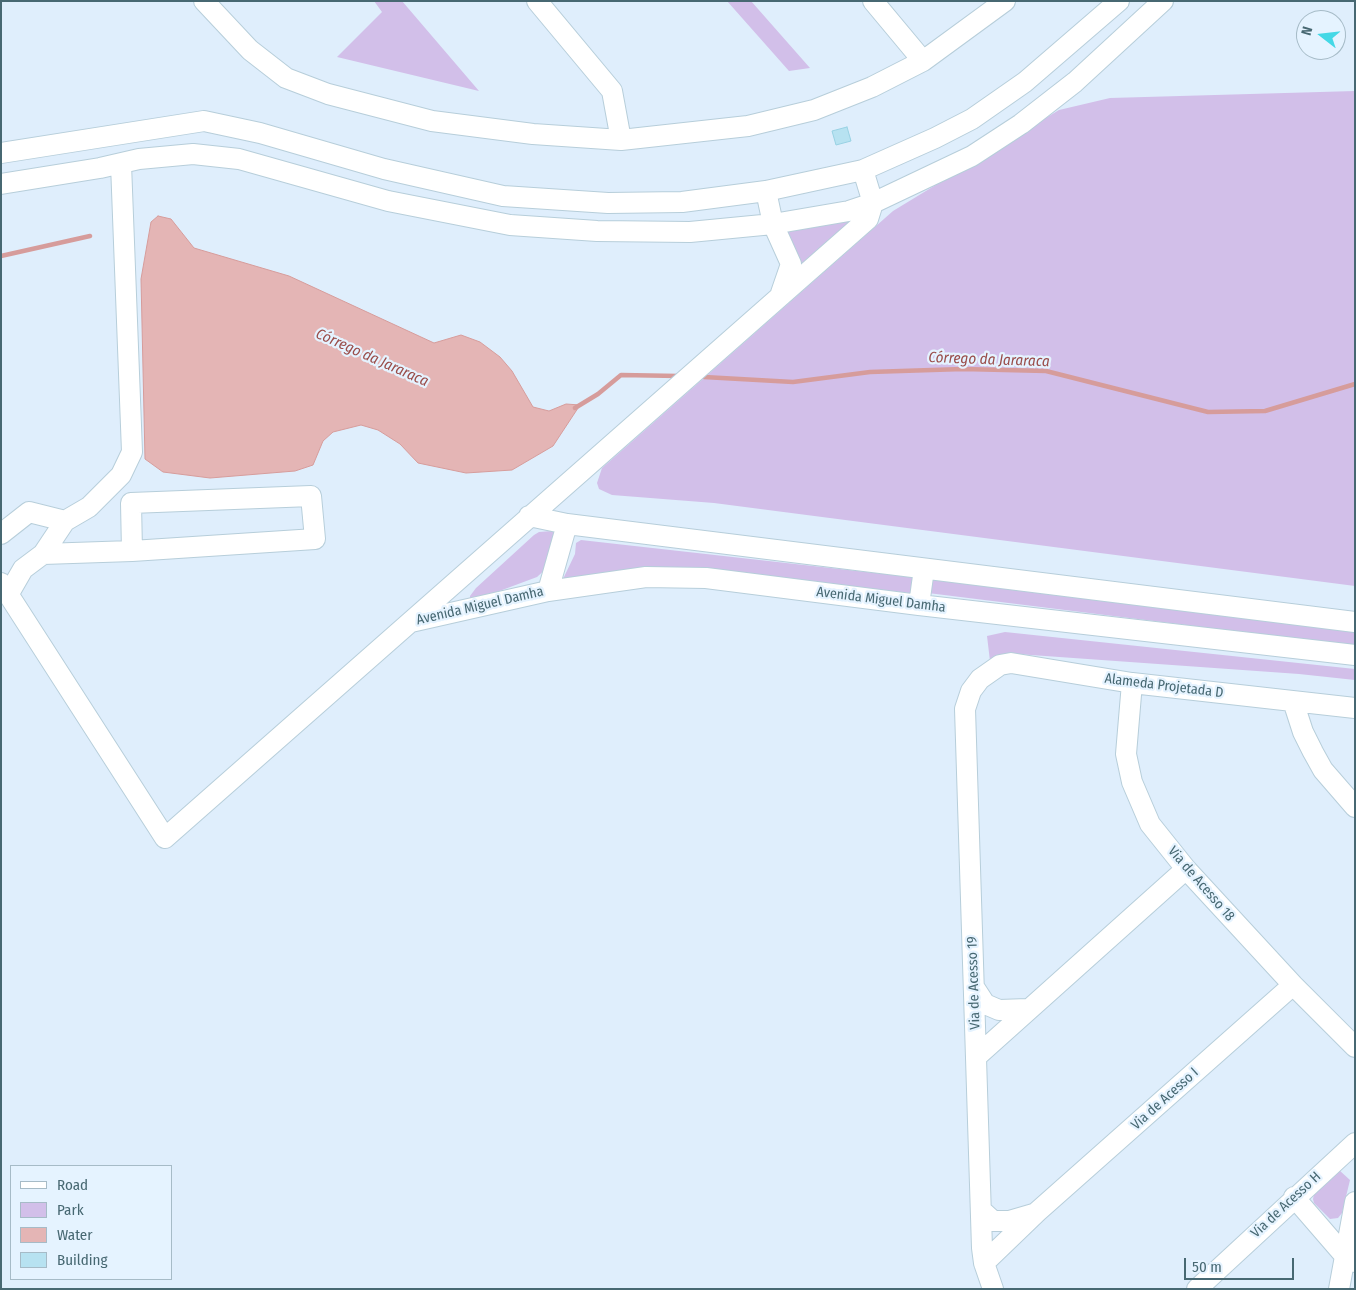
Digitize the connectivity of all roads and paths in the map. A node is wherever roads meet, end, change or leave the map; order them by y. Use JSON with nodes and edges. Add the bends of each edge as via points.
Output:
{"nodes":[{"id":1,"x":204,"y":1,"type":"edge"},
{"id":2,"x":536,"y":1,"type":"edge"},
{"id":3,"x":873,"y":1,"type":"edge"},
{"id":4,"x":1005,"y":1,"type":"edge"},
{"id":5,"x":1119,"y":1,"type":"edge"},
{"id":6,"x":1163,"y":1,"type":"edge"},
{"id":7,"x":924,"y":61,"type":"junction"},
{"id":8,"x":136,"y":133,"type":"junction"},
{"id":9,"x":93,"y":139,"type":"junction"},
{"id":10,"x":621,"y":140,"type":"junction"},
{"id":11,"x":1,"y":153,"type":"edge"},
{"id":12,"x":130,"y":161,"type":"junction"},
{"id":13,"x":100,"y":168,"type":"junction"},
{"id":14,"x":863,"y":170,"type":"junction"},
{"id":15,"x":1,"y":184,"type":"edge"},
{"id":16,"x":766,"y":191,"type":"junction"},
{"id":17,"x":873,"y":203,"type":"junction"},
{"id":18,"x":773,"y":224,"type":"junction"},
{"id":19,"x":780,"y":295,"type":"junction"},
{"id":20,"x":529,"y":516,"type":"junction"},
{"id":21,"x":65,"y":521,"type":"junction"},
{"id":22,"x":567,"y":524,"type":"junction"},
{"id":23,"x":1,"y":534,"type":"edge"},
{"id":24,"x":132,"y":551,"type":"junction"},
{"id":25,"x":43,"y":554,"type":"junction"},
{"id":26,"x":924,"y":570,"type":"junction"},
{"id":27,"x":548,"y":590,"type":"junction"},
{"id":28,"x":4,"y":591,"type":"edge"},
{"id":29,"x":919,"y":605,"type":"junction"},
{"id":30,"x":410,"y":622,"type":"junction"},
{"id":31,"x":1355,"y":622,"type":"edge"},
{"id":32,"x":1355,"y":655,"type":"edge"},
{"id":33,"x":980,"y":679,"type":"joint"},
{"id":34,"x":1132,"y":684,"type":"junction"},
{"id":35,"x":1293,"y":701,"type":"junction"},
{"id":36,"x":1355,"y":708,"type":"edge"},
{"id":37,"x":1355,"y":807,"type":"edge"},
{"id":38,"x":1186,"y":868,"type":"junction"},
{"id":39,"x":1293,"y":985,"type":"junction"},
{"id":40,"x":974,"y":987,"type":"junction"},
{"id":41,"x":1028,"y":1009,"type":"junction"},
{"id":42,"x":1355,"y":1047,"type":"edge"},
{"id":43,"x":976,"y":1057,"type":"junction"},
{"id":44,"x":1355,"y":1143,"type":"edge"},
{"id":45,"x":1294,"y":1197,"type":"junction"},
{"id":46,"x":1355,"y":1202,"type":"edge"},
{"id":47,"x":982,"y":1211,"type":"junction"},
{"id":48,"x":1037,"y":1212,"type":"junction"},
{"id":49,"x":1350,"y":1259,"type":"edge"},
{"id":50,"x":984,"y":1263,"type":"junction"},
{"id":51,"x":994,"y":1289,"type":"edge"},
{"id":52,"x":1197,"y":1289,"type":"edge"},
{"id":53,"x":1339,"y":1289,"type":"edge"}],
"edges":[{"from":1,"to":10,"type":"street","via":[[250,50],[286,78],[328,94],[432,121],[533,134]]},
{"from":2,"to":10,"type":"street","via":[[612,91]]},
{"from":3,"to":7,"type":"street"},
{"from":4,"to":7,"type":"street"},
{"from":5,"to":14,"type":"street","via":[[1025,82],[972,119]]},
{"from":6,"to":17,"type":"street","via":[[1075,82],[1021,124],[972,156]]},
{"from":7,"to":10,"type":"street","via":[[872,87],[814,110],[748,126]]},
{"from":8,"to":9,"type":"street"},
{"from":8,"to":12,"type":"street"},
{"from":8,"to":16,"type":"street","via":[[204,121],[260,133],[384,169],[503,196],[608,203],[682,202]]},
{"from":9,"to":11,"type":"street"},
{"from":9,"to":13,"type":"street"},
{"from":12,"to":13,"type":"street"},
{"from":12,"to":18,"type":"street","via":[[193,154],[239,159],[388,202],[510,225],[597,231],[690,232]]},
{"from":12,"to":21,"type":"street","via":[[132,452],[121,475],[89,507]]},
{"from":13,"to":15,"type":"street"},
{"from":14,"to":16,"type":"street"},
{"from":14,"to":17,"type":"street"},
{"from":16,"to":18,"type":"street"},
{"from":17,"to":18,"type":"street","via":[[849,211]]},
{"from":17,"to":19,"type":"street","via":[[868,219]]},
{"from":18,"to":19,"type":"street","via":[[792,264]]},
{"from":19,"to":20,"type":"street"},
{"from":20,"to":22,"type":"street"},
{"from":20,"to":30,"type":"street"},
{"from":21,"to":23,"type":"street","via":[[29,512]]},
{"from":21,"to":25,"type":"street"},
{"from":22,"to":26,"type":"street"},
{"from":22,"to":27,"type":"street"},
{"from":24,"to":24,"type":"street","via":[[131,503],[311,496],[315,539]]},
{"from":24,"to":25,"type":"street"},
{"from":25,"to":28,"type":"street","via":[[23,569]]},
{"from":26,"to":29,"type":"street"},
{"from":26,"to":31,"type":"street"},
{"from":27,"to":29,"type":"street","name":"Avenida Miguel Damha","via":[[646,577],[706,578]]},
{"from":27,"to":30,"type":"street","name":"Avenida Miguel Damha"},
{"from":28,"to":30,"type":"street","via":[[165,838]]},
{"from":29,"to":32,"type":"street","name":"Avenida Miguel Damha"},
{"from":33,"to":34,"type":"street","name":"Alameda Projetada D","via":[[1000,665],[1011,662]]},
{"from":33,"to":40,"type":"street","name":"Via de Acesso 19","via":[[971,691],[965,709]]},
{"from":34,"to":35,"type":"street","name":"Alameda Projetada D"},
{"from":34,"to":38,"type":"street","name":"Via de Acesso 18","via":[[1126,754],[1132,782],[1150,824]]},
{"from":35,"to":36,"type":"street","name":"Alameda Projetada D"},
{"from":35,"to":37,"type":"street","via":[[1316,758]]},
{"from":38,"to":39,"type":"street","name":"Via de Acesso 18"},
{"from":38,"to":41,"type":"street"},
{"from":39,"to":42,"type":"street","name":"Via de Acesso 18"},
{"from":39,"to":48,"type":"street","name":"Via de Acesso I"},
{"from":40,"to":41,"type":"street","via":[[985,1004],[999,1010]]},
{"from":40,"to":43,"type":"street","name":"Via de Acesso 19"},
{"from":41,"to":43,"type":"street"},
{"from":43,"to":47,"type":"street","name":"Via de Acesso 19"},
{"from":44,"to":45,"type":"street","name":"Via de Acesso H"},
{"from":45,"to":49,"type":"street"},
{"from":45,"to":52,"type":"street","name":"Via de Acesso H"},
{"from":46,"to":49,"type":"street"},
{"from":47,"to":48,"type":"street","name":"Via de Acesso I","via":[[993,1221],[1009,1221]]},
{"from":47,"to":50,"type":"street","name":"Via de Acesso 19"},
{"from":48,"to":50,"type":"street","name":"Via de Acesso I"},
{"from":49,"to":53,"type":"street"},
{"from":50,"to":51,"type":"street","name":"Via de Acesso 19"}]}
